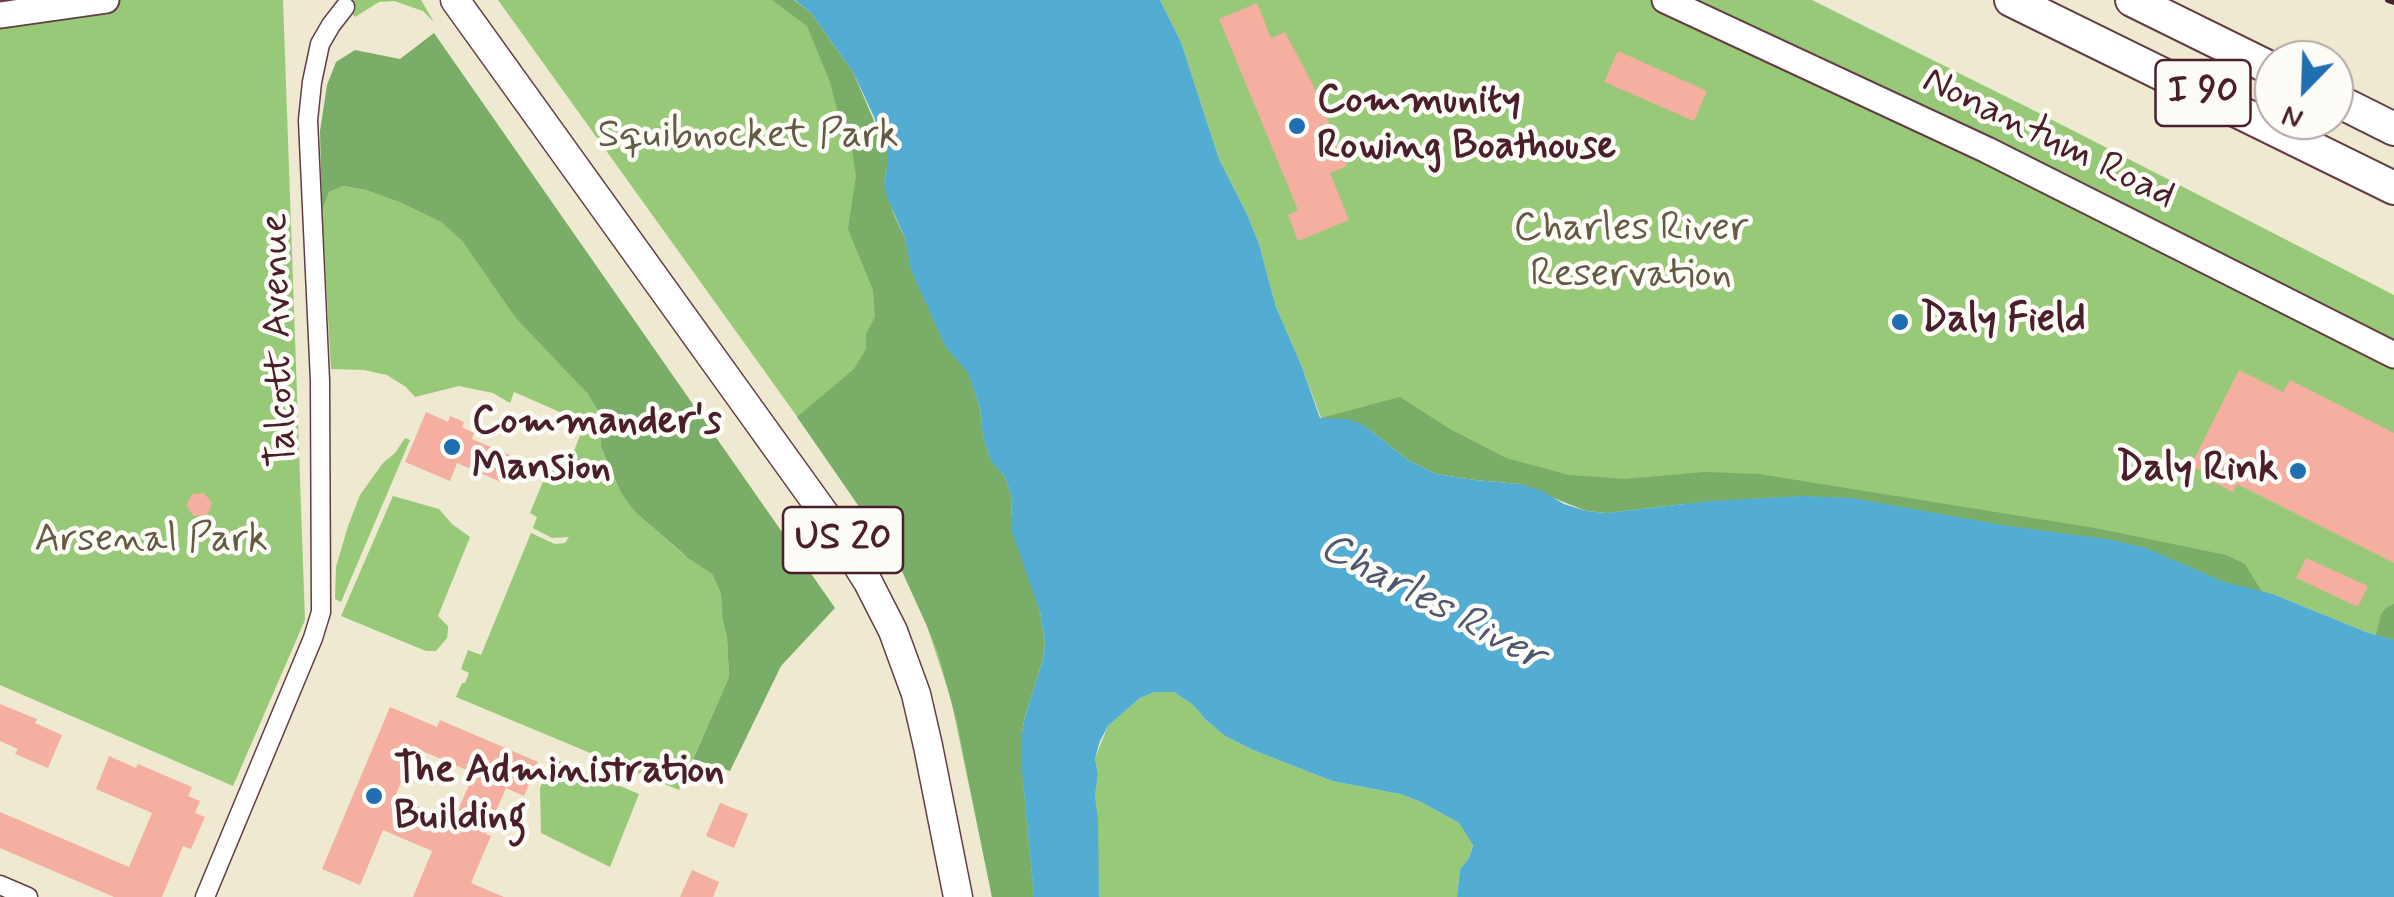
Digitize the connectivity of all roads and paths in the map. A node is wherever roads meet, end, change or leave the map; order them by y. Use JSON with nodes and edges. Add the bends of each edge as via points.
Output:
{"nodes":[{"id":1,"x":106,"y":0,"type":"edge"},
{"id":2,"x":455,"y":0,"type":"edge"},
{"id":3,"x":1665,"y":0,"type":"edge"},
{"id":4,"x":2011,"y":0,"type":"edge"},
{"id":5,"x":2132,"y":0,"type":"edge"},
{"id":6,"x":345,"y":7,"type":"dead end"},
{"id":7,"x":0,"y":14,"type":"edge"},
{"id":8,"x":2254,"y":60,"type":"edge"},
{"id":9,"x":2354,"y":110,"type":"edge"},
{"id":10,"x":2394,"y":129,"type":"edge"},
{"id":11,"x":2394,"y":188,"type":"edge"},
{"id":12,"x":2394,"y":355,"type":"edge"},
{"id":13,"x":0,"y":885,"type":"edge"},
{"id":14,"x":208,"y":896,"type":"edge"},
{"id":15,"x":28,"y":897,"type":"edge"},
{"id":16,"x":958,"y":897,"type":"edge"}],
"edges":[{"from":1,"to":7,"type":"main road"},
{"from":2,"to":16,"type":"main road","number":"US 20","via":[[868,582],[916,694]]},
{"from":3,"to":12,"type":"main road","name":"Nonantum Road","via":[[1987,150]]},
{"from":4,"to":11,"type":"highway","number":"I 90"},
{"from":5,"to":8,"type":"highway","number":"I 90"},
{"from":6,"to":14,"type":"street","name":"Talcott Avenue","via":[[320,44],[308,120],[320,381],[321,612]]},
{"from":9,"to":10,"type":"highway"},
{"from":13,"to":15,"type":"street"}]}
